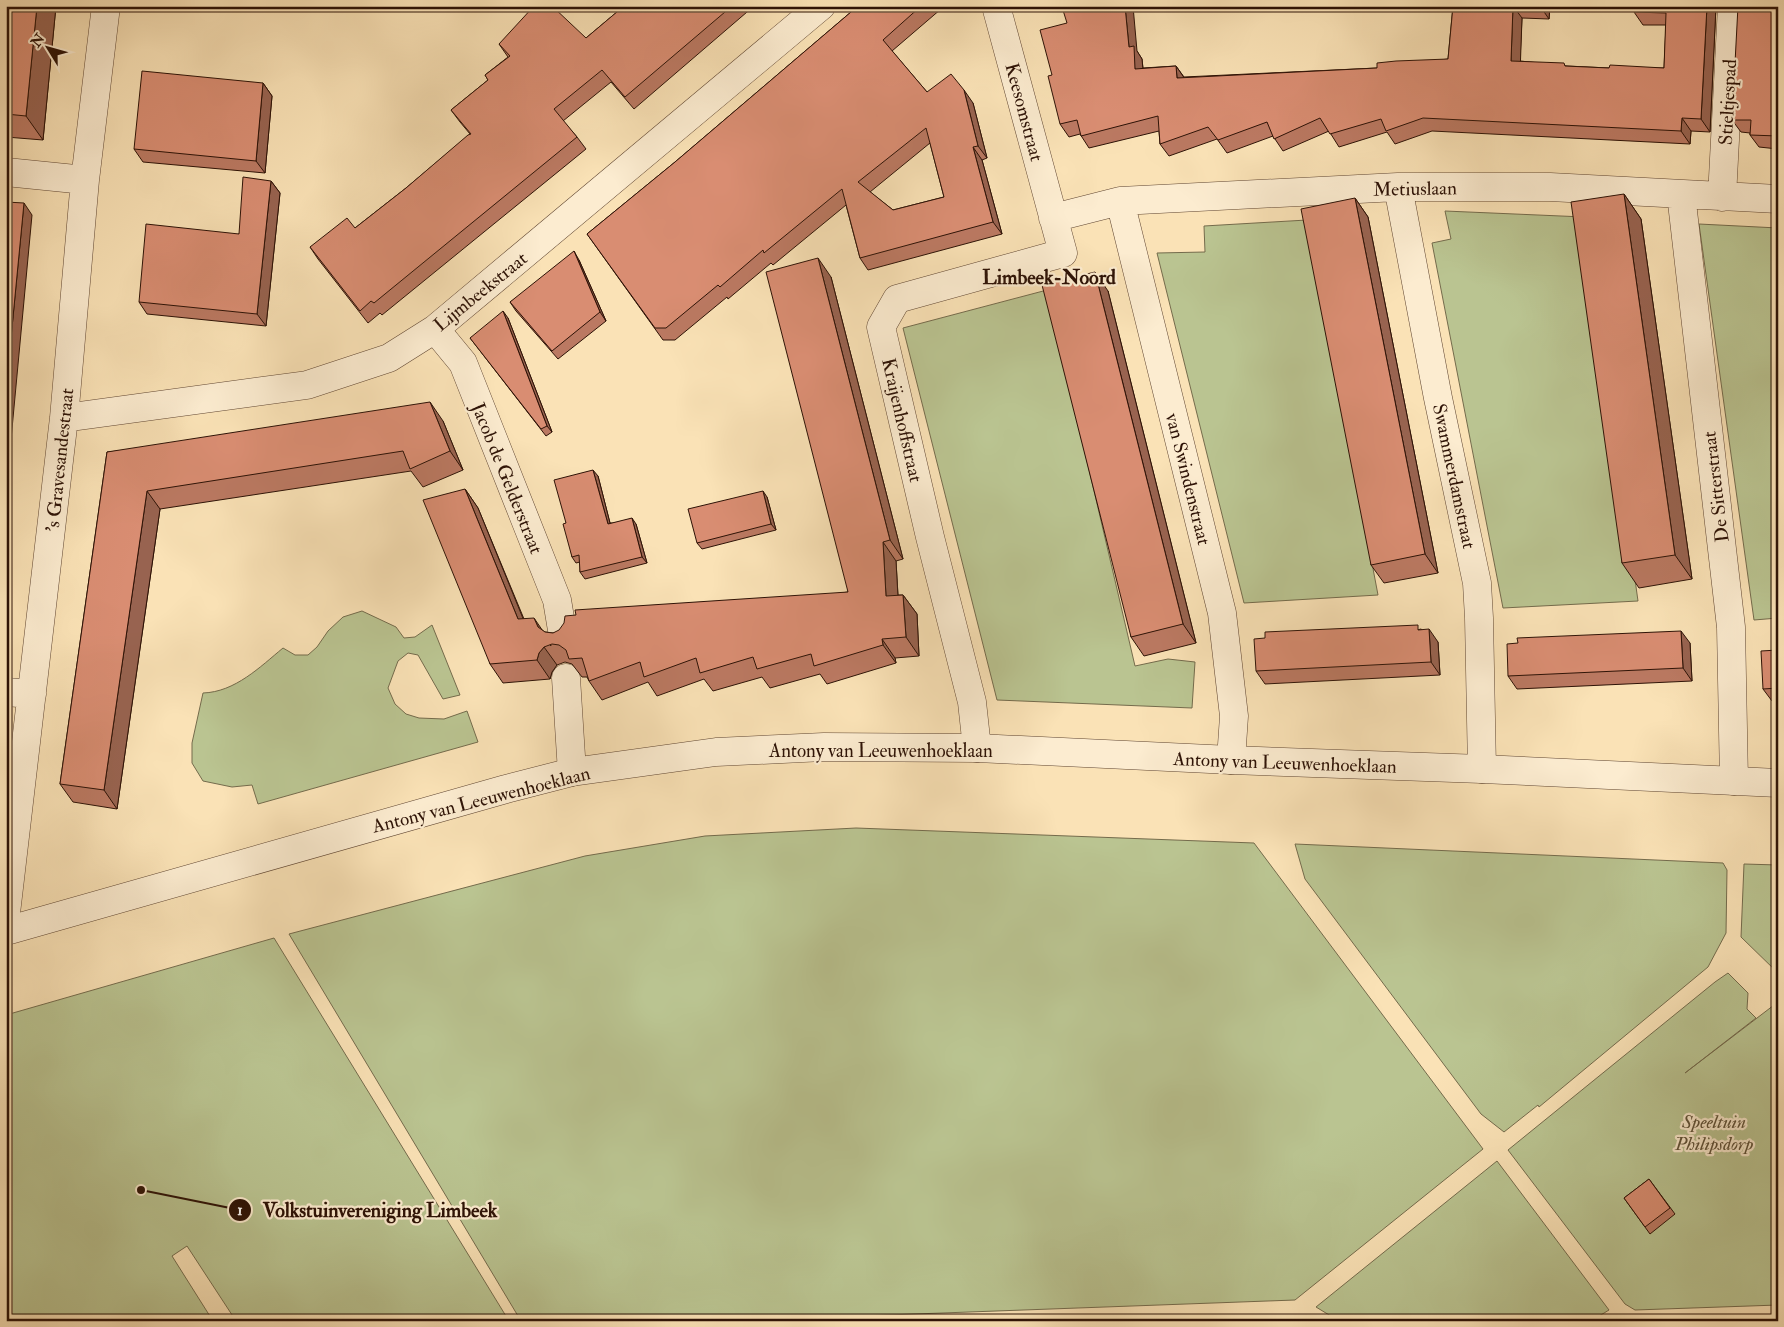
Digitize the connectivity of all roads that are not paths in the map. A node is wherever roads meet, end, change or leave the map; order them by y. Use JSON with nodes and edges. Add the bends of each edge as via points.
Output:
{"nodes":[{"id":1,"x":106,"y":6,"type":"edge"},
{"id":2,"x":821,"y":6,"type":"edge"},
{"id":3,"x":996,"y":6,"type":"edge"},
{"id":4,"x":1732,"y":6,"type":"edge"},
{"id":5,"x":6,"y":172,"type":"edge"},
{"id":6,"x":85,"y":180,"type":"junction"},
{"id":7,"x":1398,"y":187,"type":"junction"},
{"id":8,"x":1680,"y":194,"type":"junction"},
{"id":9,"x":1722,"y":197,"type":"junction"},
{"id":10,"x":1778,"y":199,"type":"edge"},
{"id":11,"x":1120,"y":201,"type":"junction"},
{"id":12,"x":1054,"y":218,"type":"junction"},
{"id":13,"x":435,"y":329,"type":"junction"},
{"id":14,"x":64,"y":418,"type":"junction"},
{"id":15,"x":563,"y":636,"type":"edge"},
{"id":16,"x":566,"y":678,"type":"edge"},
{"id":17,"x":19,"y":693,"type":"edge"},
{"id":18,"x":977,"y":748,"type":"junction"},
{"id":19,"x":1232,"y":760,"type":"junction"},
{"id":20,"x":1482,"y":769,"type":"junction"},
{"id":21,"x":572,"y":772,"type":"junction"},
{"id":22,"x":1734,"y":781,"type":"junction"},
{"id":23,"x":1778,"y":783,"type":"edge"},
{"id":24,"x":6,"y":913,"type":"edge"},
{"id":25,"x":6,"y":931,"type":"edge"}],
"edges":[{"from":1,"to":6,"type":"street","name":"'s Gravesandestraat"},
{"from":2,"to":13,"type":"street","name":"Lijmbeekstraat"},
{"from":3,"to":12,"type":"street","name":"Keesomstraat"},
{"from":4,"to":9,"type":"street","name":"Stieltjespad"},
{"from":5,"to":6,"type":"street"},
{"from":6,"to":14,"type":"street","name":"'s Gravesandestraat"},
{"from":7,"to":8,"type":"street","name":"Metiuslaan","via":[[1550,187]]},
{"from":7,"to":11,"type":"street","name":"Metiuslaan"},
{"from":7,"to":20,"type":"street","name":"Swammerdamstraat","via":[[1477,582]]},
{"from":8,"to":9,"type":"street","name":"Metiuslaan"},
{"from":8,"to":22,"type":"street","name":"De Sitterstraat","via":[[1731,627]]},
{"from":9,"to":10,"type":"street","name":"Metiuslaan"},
{"from":11,"to":12,"type":"street","name":"Metiuslaan"},
{"from":11,"to":19,"type":"street","name":"van Swindenstraat","via":[[1222,613],[1234,716]]},
{"from":12,"to":18,"type":"street","name":"Kraijenhoffstraat","via":[[1063,253],[897,299],[881,327],[972,702]]},
{"from":13,"to":14,"type":"street","name":"Lijmbeekstraat","via":[[389,358],[307,385]]},
{"from":13,"to":15,"type":"street","name":"Jacob de Gelderstraat","via":[[463,363],[557,600]]},
{"from":14,"to":17,"type":"street","name":"'s Gravesandestraat"},
{"from":16,"to":21,"type":"street"},
{"from":17,"to":24,"type":"street","name":"'s Gravesandestraat"},
{"from":18,"to":19,"type":"street","name":"Antony van Leeuwenhoeklaan"},
{"from":18,"to":21,"type":"street","name":"Antony van Leeuwenhoeklaan","via":[[824,747],[716,752]]},
{"from":19,"to":20,"type":"street","name":"Antony van Leeuwenhoeklaan"},
{"from":20,"to":22,"type":"street","name":"Antony van Leeuwenhoeklaan"},
{"from":21,"to":25,"type":"street","name":"Antony van Leeuwenhoeklaan"},
{"from":22,"to":23,"type":"street","name":"Antony van Leeuwenhoeklaan"}]}
